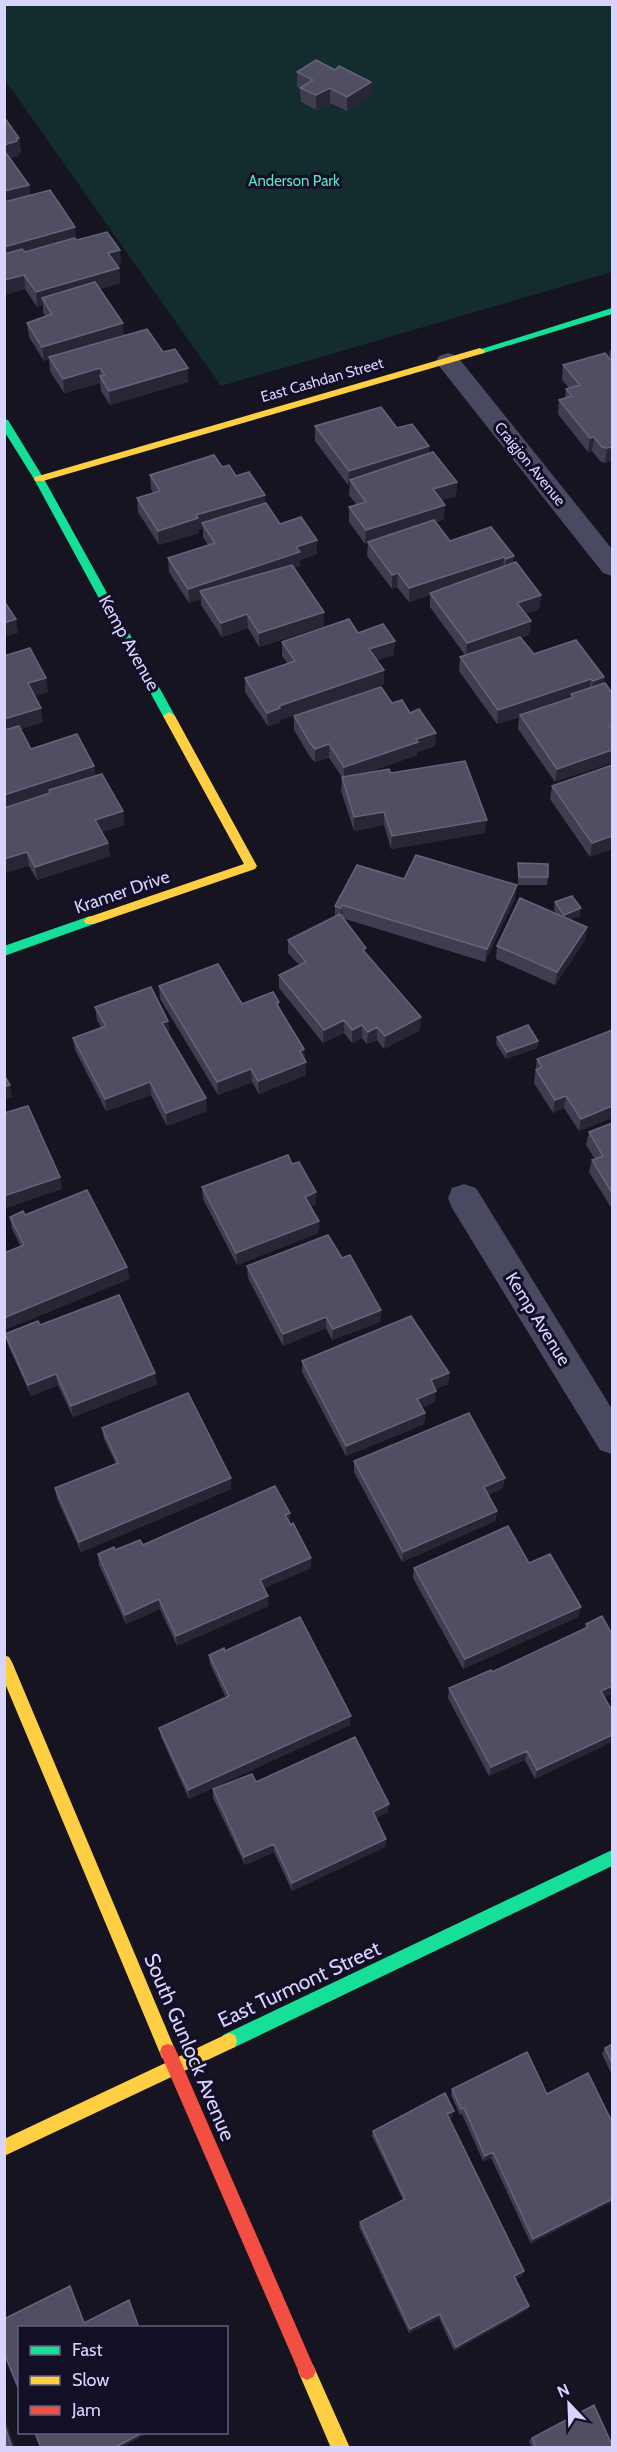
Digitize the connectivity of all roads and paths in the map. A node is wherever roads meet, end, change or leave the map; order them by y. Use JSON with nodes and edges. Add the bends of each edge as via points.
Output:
{"nodes":[{"id":1,"x":612,"y":310,"type":"edge"},
{"id":2,"x":448,"y":361,"type":"junction"},
{"id":3,"x":4,"y":422,"type":"edge"},
{"id":4,"x":39,"y":478,"type":"junction"},
{"id":5,"x":612,"y":567,"type":"edge"},
{"id":6,"x":251,"y":866,"type":"joint"},
{"id":7,"x":4,"y":951,"type":"edge"},
{"id":8,"x":464,"y":1198,"type":"dead end"},
{"id":9,"x":612,"y":1439,"type":"edge"},
{"id":10,"x":4,"y":1662,"type":"edge"},
{"id":11,"x":612,"y":1858,"type":"edge"},
{"id":12,"x":174,"y":2066,"type":"junction"},
{"id":13,"x":4,"y":2148,"type":"edge"},
{"id":14,"x":341,"y":2448,"type":"edge"}],
"edges":[{"from":1,"to":2,"type":"street","name":"East Cashdan Street"},
{"from":2,"to":4,"type":"street","name":"East Cashdan Street"},
{"from":2,"to":5,"type":"street","name":"Craigjon Avenue"},
{"from":3,"to":4,"type":"street","name":"Kemp Avenue"},
{"from":4,"to":6,"type":"street","name":"Kemp Avenue"},
{"from":6,"to":7,"type":"street","name":"Kramer Drive"},
{"from":8,"to":9,"type":"street","name":"Kemp Avenue"},
{"from":10,"to":12,"type":"street","name":"South Gunlock Avenue"},
{"from":11,"to":12,"type":"street","name":"East Turmont Street"},
{"from":12,"to":13,"type":"street","name":"East Turmont Street"},
{"from":12,"to":14,"type":"street","name":"South Gunlock Avenue"}]}
